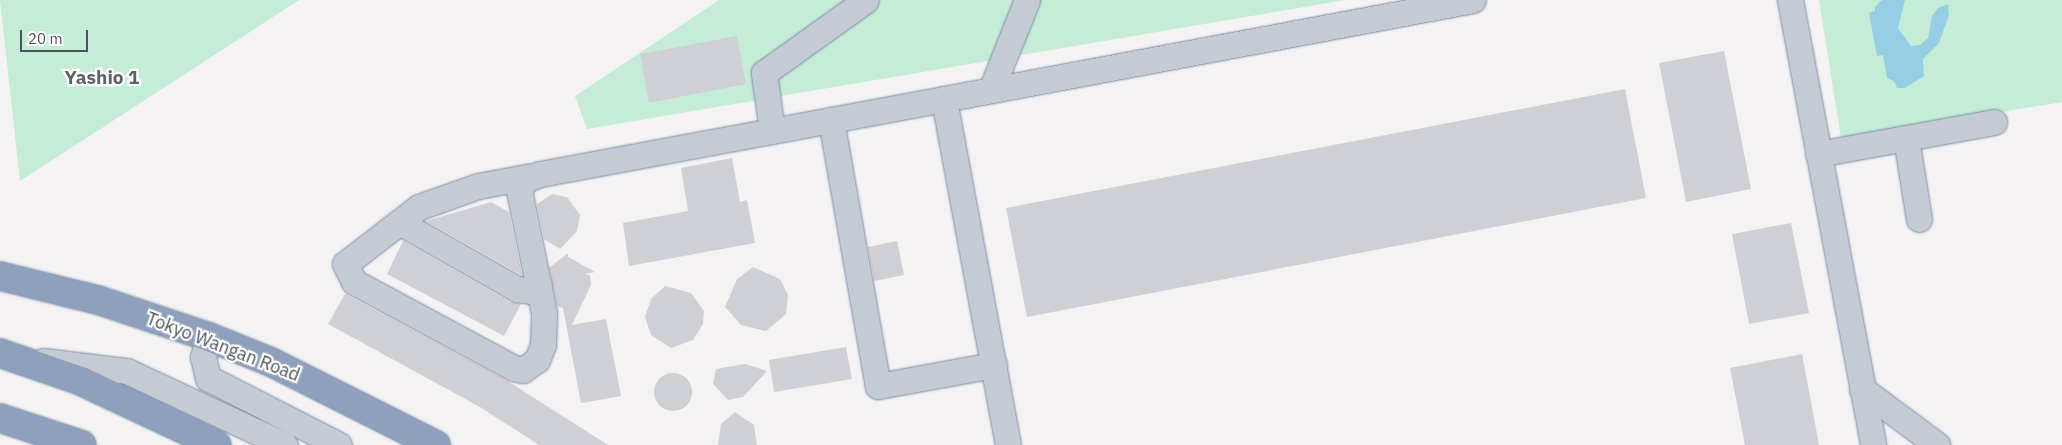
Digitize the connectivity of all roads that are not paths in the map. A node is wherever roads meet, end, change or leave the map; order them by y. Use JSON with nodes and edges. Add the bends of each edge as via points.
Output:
{"nodes":[{"id":1,"x":866,"y":0,"type":"edge"},
{"id":2,"x":1026,"y":0,"type":"edge"},
{"id":3,"x":1473,"y":0,"type":"edge"},
{"id":4,"x":1790,"y":0,"type":"edge"},
{"id":5,"x":991,"y":90,"type":"junction"},
{"id":6,"x":944,"y":99,"type":"junction"},
{"id":7,"x":831,"y":120,"type":"junction"},
{"id":8,"x":1994,"y":122,"type":"dead end"},
{"id":9,"x":772,"y":131,"type":"junction"},
{"id":10,"x":1906,"y":138,"type":"junction"},
{"id":11,"x":1818,"y":154,"type":"junction"},
{"id":12,"x":532,"y":176,"type":"junction"},
{"id":13,"x":1919,"y":219,"type":"dead end"},
{"id":14,"x":399,"y":222,"type":"junction"},
{"id":15,"x":0,"y":276,"type":"edge"},
{"id":16,"x":538,"y":285,"type":"junction"},
{"id":17,"x":209,"y":337,"type":"junction"},
{"id":18,"x":10,"y":356,"type":"edge"},
{"id":19,"x":994,"y":365,"type":"junction"},
{"id":20,"x":1862,"y":389,"type":"junction"},
{"id":21,"x":0,"y":418,"type":"edge"},
{"id":22,"x":82,"y":445,"type":"edge"},
{"id":23,"x":217,"y":445,"type":"edge"},
{"id":24,"x":285,"y":445,"type":"edge"},
{"id":25,"x":339,"y":445,"type":"edge"},
{"id":26,"x":436,"y":445,"type":"edge"},
{"id":27,"x":1008,"y":445,"type":"edge"},
{"id":28,"x":1873,"y":445,"type":"edge"},
{"id":29,"x":1937,"y":445,"type":"edge"}],
"edges":[{"from":1,"to":9,"type":"lane","via":[[764,73]]},
{"from":2,"to":5,"type":"lane"},
{"from":3,"to":5,"type":"lane"},
{"from":4,"to":11,"type":"lane"},
{"from":5,"to":6,"type":"lane"},
{"from":6,"to":7,"type":"lane"},
{"from":6,"to":19,"type":"lane"},
{"from":7,"to":9,"type":"lane"},
{"from":7,"to":19,"type":"lane","via":[[878,386]]},
{"from":8,"to":10,"type":"lane"},
{"from":9,"to":12,"type":"lane"},
{"from":10,"to":11,"type":"lane"},
{"from":10,"to":13,"type":"lane"},
{"from":11,"to":20,"type":"lane"},
{"from":12,"to":14,"type":"lane","via":[[478,186],[419,207]]},
{"from":12,"to":16,"type":"lane","via":[[519,190]]},
{"from":14,"to":16,"type":"lane","via":[[517,289],[531,292]]},
{"from":14,"to":16,"type":"lane","via":[[345,264],[354,282],[514,368],[530,367],[543,345],[544,313]]},
{"from":15,"to":17,"type":"highway","name":"Tokyo Wangan Road","via":[[98,300]]},
{"from":17,"to":25,"type":"lane","via":[[203,357],[208,378]]},
{"from":17,"to":26,"type":"highway","name":"Tokyo Wangan Road","via":[[271,362]]},
{"from":18,"to":23,"type":"highway","via":[[81,381]]},
{"from":18,"to":24,"type":"lane","via":[[127,371]]},
{"from":19,"to":27,"type":"lane"},
{"from":20,"to":28,"type":"lane"},
{"from":20,"to":29,"type":"lane"},
{"from":21,"to":22,"type":"highway"}]}
